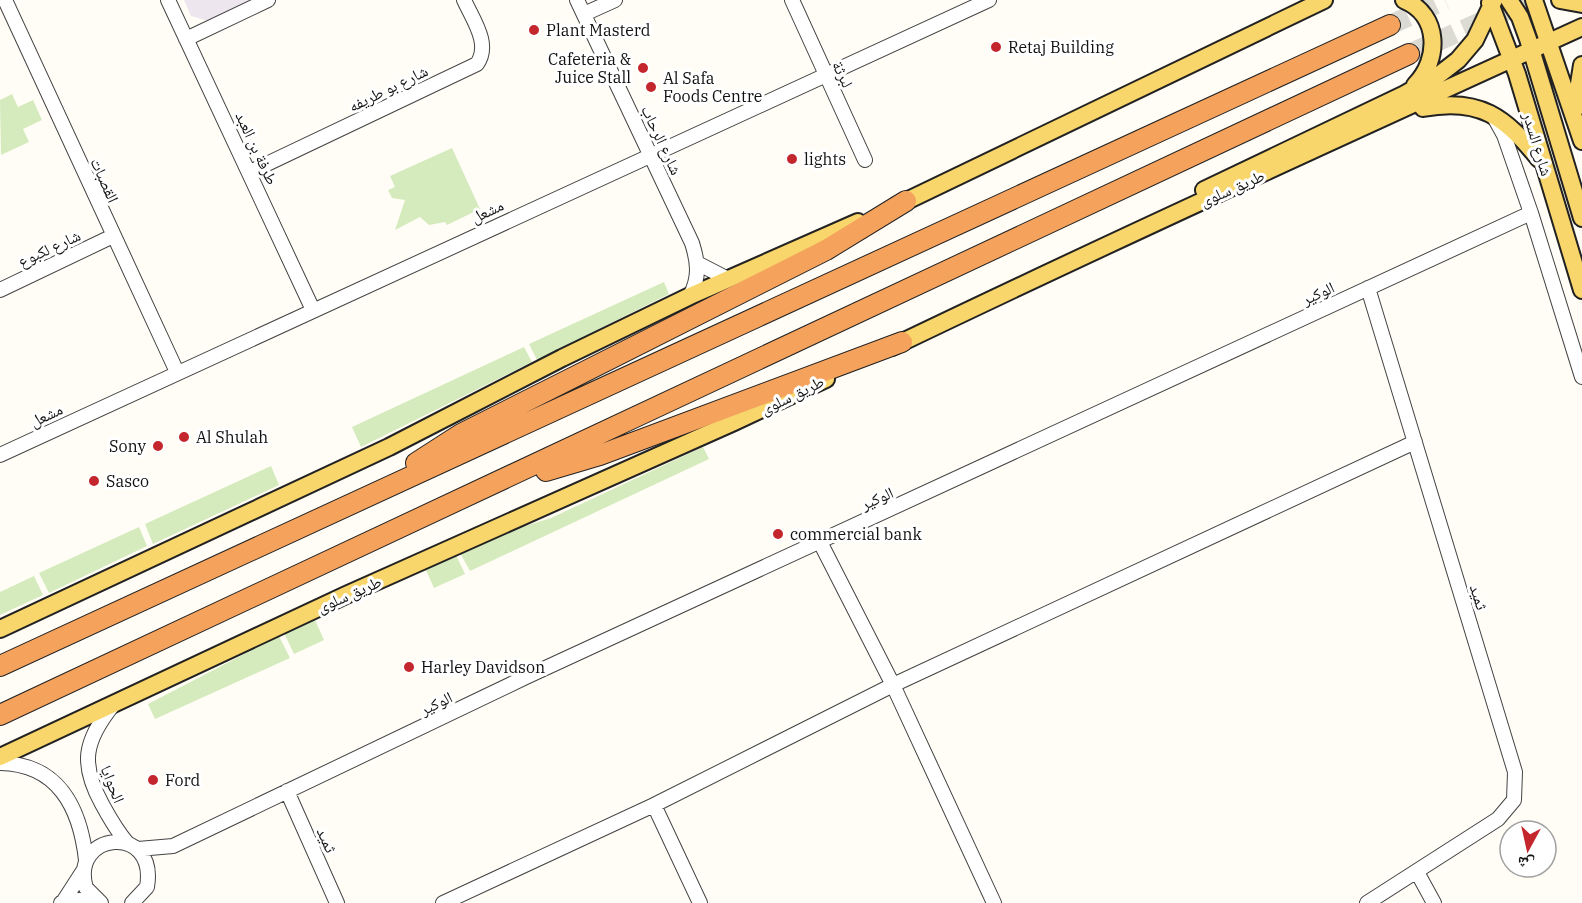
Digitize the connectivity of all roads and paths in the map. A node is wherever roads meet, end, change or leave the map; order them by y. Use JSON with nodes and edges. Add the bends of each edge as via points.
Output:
{"nodes":[{"id":1,"x":5,"y":0,"type":"edge"},
{"id":2,"x":168,"y":0,"type":"edge"},
{"id":3,"x":268,"y":0,"type":"edge"},
{"id":4,"x":464,"y":0,"type":"edge"},
{"id":5,"x":577,"y":0,"type":"edge"},
{"id":6,"x":615,"y":0,"type":"edge"},
{"id":7,"x":792,"y":0,"type":"edge"},
{"id":8,"x":989,"y":0,"type":"edge"},
{"id":9,"x":1305,"y":0,"type":"edge"},
{"id":10,"x":1324,"y":0,"type":"edge"},
{"id":11,"x":1404,"y":0,"type":"edge"},
{"id":12,"x":1509,"y":0,"type":"edge"},
{"id":13,"x":1534,"y":0,"type":"edge"},
{"id":14,"x":1560,"y":0,"type":"edge"},
{"id":15,"x":1492,"y":2,"type":"edge"},
{"id":16,"x":1582,"y":4,"type":"edge"},
{"id":17,"x":584,"y":14,"type":"junction"},
{"id":18,"x":1293,"y":16,"type":"junction"},
{"id":19,"x":1390,"y":25,"type":"tunnel mouth"},
{"id":20,"x":1582,"y":27,"type":"edge"},
{"id":21,"x":186,"y":39,"type":"junction"},
{"id":22,"x":1548,"y":42,"type":"junction"},
{"id":23,"x":1532,"y":50,"type":"junction"},
{"id":24,"x":1409,"y":54,"type":"tunnel mouth"},
{"id":25,"x":1512,"y":59,"type":"junction"},
{"id":26,"x":1582,"y":64,"type":"edge"},
{"id":27,"x":825,"y":74,"type":"junction"},
{"id":28,"x":1405,"y":94,"type":"junction"},
{"id":29,"x":1397,"y":114,"type":"junction"},
{"id":30,"x":1493,"y":115,"type":"junction"},
{"id":31,"x":1575,"y":116,"type":"junction"},
{"id":32,"x":1582,"y":141,"type":"edge"},
{"id":33,"x":650,"y":154,"type":"junction"},
{"id":34,"x":865,"y":160,"type":"dead end"},
{"id":35,"x":1544,"y":164,"type":"junction"},
{"id":36,"x":250,"y":172,"type":"junction"},
{"id":37,"x":906,"y":201,"type":"junction"},
{"id":38,"x":1531,"y":213,"type":"junction"},
{"id":39,"x":1582,"y":219,"type":"edge"},
{"id":40,"x":1147,"y":225,"type":"junction"},
{"id":41,"x":113,"y":236,"type":"junction"},
{"id":42,"x":699,"y":264,"type":"junction"},
{"id":43,"x":728,"y":279,"type":"junction"},
{"id":44,"x":1368,"y":288,"type":"junction"},
{"id":45,"x":0,"y":290,"type":"edge"},
{"id":46,"x":1582,"y":290,"type":"edge"},
{"id":47,"x":690,"y":296,"type":"junction"},
{"id":48,"x":313,"y":310,"type":"junction"},
{"id":49,"x":902,"y":342,"type":"junction"},
{"id":50,"x":177,"y":372,"type":"junction"},
{"id":51,"x":1582,"y":377,"type":"edge"},
{"id":52,"x":1415,"y":442,"type":"junction"},
{"id":53,"x":0,"y":455,"type":"edge"},
{"id":54,"x":483,"y":490,"type":"junction"},
{"id":55,"x":351,"y":504,"type":"junction"},
{"id":56,"x":820,"y":542,"type":"junction"},
{"id":57,"x":0,"y":629,"type":"edge"},
{"id":58,"x":0,"y":666,"type":"edge"},
{"id":59,"x":893,"y":685,"type":"junction"},
{"id":60,"x":116,"y":701,"type":"junction"},
{"id":61,"x":0,"y":715,"type":"edge"},
{"id":62,"x":0,"y":757,"type":"edge"},
{"id":63,"x":0,"y":763,"type":"edge"},
{"id":64,"x":287,"y":791,"type":"junction"},
{"id":65,"x":654,"y":805,"type":"junction"},
{"id":66,"x":133,"y":846,"type":"junction"},
{"id":67,"x":173,"y":846,"type":"junction"},
{"id":68,"x":85,"y":865,"type":"junction"},
{"id":69,"x":1417,"y":872,"type":"junction"},
{"id":70,"x":148,"y":880,"type":"junction"},
{"id":71,"x":99,"y":902,"type":"edge"},
{"id":72,"x":62,"y":903,"type":"edge"},
{"id":73,"x":132,"y":903,"type":"edge"},
{"id":74,"x":149,"y":903,"type":"edge"},
{"id":75,"x":337,"y":903,"type":"edge"},
{"id":76,"x":443,"y":903,"type":"edge"},
{"id":77,"x":700,"y":903,"type":"edge"},
{"id":78,"x":994,"y":903,"type":"edge"},
{"id":79,"x":1367,"y":903,"type":"edge"},
{"id":80,"x":1434,"y":903,"type":"edge"}],
"edges":[{"from":1,"to":41,"type":"street","name":"القصبات"},
{"from":2,"to":21,"type":"street","name":"طرفة بن العبد"},
{"from":3,"to":21,"type":"street"},
{"from":4,"to":36,"type":"street","name":"شارع بو طريفه","via":[[483,42],[483,55],[477,64]]},
{"from":5,"to":17,"type":"street","name":"شارع الرحاب"},
{"from":6,"to":17,"type":"street"},
{"from":7,"to":27,"type":"street","name":"لبرثة"},
{"from":8,"to":27,"type":"street","name":"مشعل"},
{"from":9,"to":18,"type":"main road"},
{"from":10,"to":18,"type":"main road"},
{"from":11,"to":28,"type":"main road","via":[[1416,6],[1427,20],[1433,44],[1426,71]]},
{"from":12,"to":23,"type":"main road"},
{"from":12,"to":25,"type":"main road","via":[[1507,28]]},
{"from":13,"to":22,"type":"main road"},
{"from":14,"to":16,"type":"main road"},
{"from":15,"to":25,"type":"main road","name":"شارع السدر"},
{"from":15,"to":28,"type":"main road","via":[[1475,40],[1458,60]]},
{"from":17,"to":33,"type":"street","name":"شارع الرحاب"},
{"from":18,"to":37,"type":"main road"},
{"from":19,"to":55,"type":"highway"},
{"from":20,"to":22,"type":"main road","name":"طريق سلوى"},
{"from":21,"to":36,"type":"street","name":"طرفة بن العبد"},
{"from":22,"to":23,"type":"main road","name":"طريق سلوى"},
{"from":22,"to":31,"type":"main road"},
{"from":23,"to":25,"type":"main road","name":"طريق سلوى"},
{"from":23,"to":39,"type":"main road"},
{"from":24,"to":54,"type":"highway"},
{"from":25,"to":29,"type":"main road","name":"طريق سلوى"},
{"from":25,"to":35,"type":"main road","name":"شارع السدر"},
{"from":26,"to":31,"type":"main road"},
{"from":27,"to":33,"type":"street","name":"مشعل"},
{"from":27,"to":34,"type":"street","name":"لبرثة"},
{"from":28,"to":40,"type":"main road","via":[[1236,172]]},
{"from":29,"to":30,"type":"main road","via":[[1447,104],[1476,107]]},
{"from":29,"to":40,"type":"main road","name":"طريق سلوى"},
{"from":30,"to":35,"type":"main road","via":[[1517,132]]},
{"from":30,"to":38,"type":"street","name":"شارع السدر","via":[[1504,135]]},
{"from":31,"to":32,"type":"main road"},
{"from":33,"to":42,"type":"street","name":"شارع الرحاب"},
{"from":33,"to":48,"type":"street","name":"مشعل"},
{"from":35,"to":46,"type":"main road","name":"شارع السدر"},
{"from":36,"to":48,"type":"street","name":"طرفة بن العبد"},
{"from":37,"to":43,"type":"main road"},
{"from":37,"to":55,"type":"highway","via":[[826,250],[461,434]]},
{"from":38,"to":44,"type":"street","name":"الوكير"},
{"from":38,"to":51,"type":"street","name":"شارع السدر"},
{"from":40,"to":49,"type":"main road","name":"طريق سلوى"},
{"from":41,"to":45,"type":"street","name":"شارع لكبوع"},
{"from":41,"to":50,"type":"street","name":"القصبات"},
{"from":42,"to":43,"type":"street"},
{"from":42,"to":47,"type":"street"},
{"from":43,"to":47,"type":"main road"},
{"from":44,"to":52,"type":"street","name":"ثميد"},
{"from":44,"to":56,"type":"street","name":"الوكير"},
{"from":47,"to":57,"type":"main road","via":[[389,447]]},
{"from":48,"to":50,"type":"street","name":"مشعل"},
{"from":49,"to":54,"type":"highway","via":[[600,455]]},
{"from":49,"to":60,"type":"main road","name":"طريق سلوى"},
{"from":50,"to":53,"type":"street","name":"مشعل"},
{"from":52,"to":59,"type":"street"},
{"from":52,"to":69,"type":"street","name":"ثميد","via":[[1515,772],[1514,800],[1498,819]]},
{"from":54,"to":61,"type":"highway"},
{"from":55,"to":58,"type":"highway"},
{"from":56,"to":59,"type":"street"},
{"from":56,"to":64,"type":"street","name":"الوكير"},
{"from":59,"to":65,"type":"street"},
{"from":59,"to":78,"type":"street"},
{"from":60,"to":62,"type":"main road","name":"طريق سلوى"},
{"from":60,"to":66,"type":"street","name":"الحوايا","via":[[94,731],[87,766],[111,822]]},
{"from":63,"to":68,"type":"street","via":[[30,766],[63,789],[84,843]]},
{"from":64,"to":67,"type":"street","name":"الوكير"},
{"from":64,"to":75,"type":"street","name":"ثميد"},
{"from":65,"to":76,"type":"street"},
{"from":65,"to":77,"type":"street"},
{"from":66,"to":67,"type":"street","name":"الوكير"},
{"from":66,"to":68,"type":"street","name":"الوكير","via":[[116,841],[104,843]]},
{"from":66,"to":70,"type":"street","name":"الحوايا","via":[[148,864]]},
{"from":67,"to":70,"type":"street","name":"الوكير"},
{"from":68,"to":71,"type":"street","via":[[86,888]]},
{"from":68,"to":72,"type":"street","name":"الوكير"},
{"from":69,"to":79,"type":"street","name":"ثميد"},
{"from":69,"to":80,"type":"street"},
{"from":70,"to":73,"type":"street","name":"الوكير"},
{"from":70,"to":74,"type":"street"},
{"from":71,"to":72,"type":"street"}]}
